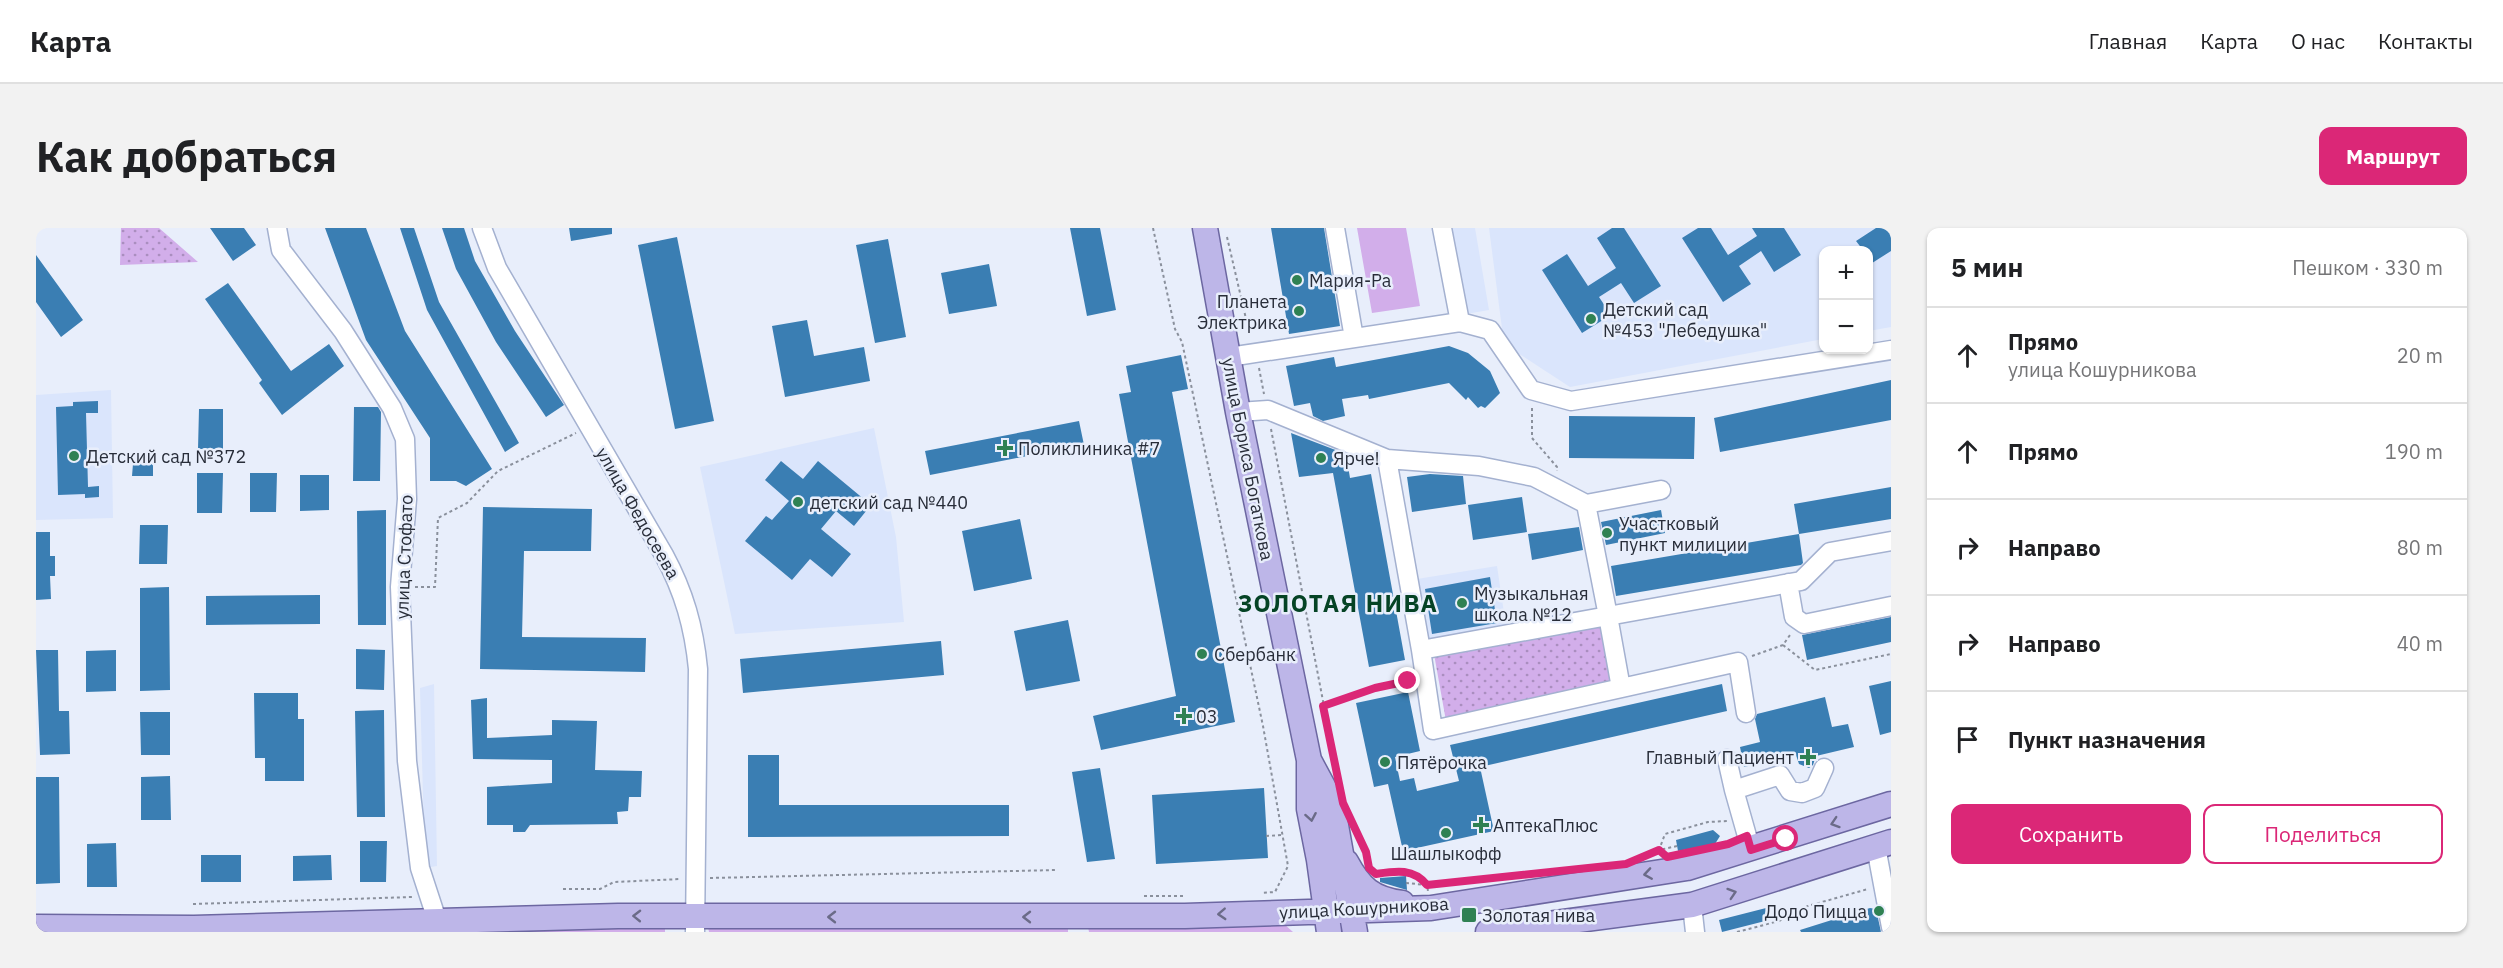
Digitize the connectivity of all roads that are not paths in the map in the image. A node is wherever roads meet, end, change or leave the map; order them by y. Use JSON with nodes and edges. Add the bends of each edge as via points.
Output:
{"nodes":[{"id":1,"x":276,"y":228,"type":"edge"},
{"id":2,"x":482,"y":228,"type":"edge"},
{"id":3,"x":1205,"y":228,"type":"edge"},
{"id":4,"x":1335,"y":228,"type":"edge"},
{"id":5,"x":1442,"y":228,"type":"edge"},
{"id":6,"x":1460,"y":322,"type":"junction"},
{"id":7,"x":1354,"y":338,"type":"junction"},
{"id":8,"x":1891,"y":350,"type":"edge"},
{"id":9,"x":1229,"y":357,"type":"junction"},
{"id":10,"x":1238,"y":412,"type":"junction"},
{"id":11,"x":1387,"y":459,"type":"junction"},
{"id":12,"x":1661,"y":490,"type":"dead end"},
{"id":13,"x":1586,"y":504,"type":"junction"},
{"id":14,"x":1891,"y":541,"type":"edge"},
{"id":15,"x":1788,"y":583,"type":"junction"},
{"id":16,"x":1891,"y":606,"type":"edge"},
{"id":17,"x":1608,"y":616,"type":"junction"},
{"id":18,"x":1421,"y":650,"type":"junction"},
{"id":19,"x":1621,"y":688,"type":"junction"},
{"id":20,"x":1746,"y":713,"type":"dead end"},
{"id":21,"x":1727,"y":759,"type":"dead end"},
{"id":22,"x":1309,"y":760,"type":"junction"},
{"id":23,"x":1824,"y":768,"type":"dead end"},
{"id":24,"x":1734,"y":790,"type":"junction"},
{"id":25,"x":1891,"y":804,"type":"edge"},
{"id":26,"x":1884,"y":845,"type":"edge"},
{"id":27,"x":1751,"y":850,"type":"junction"},
{"id":28,"x":1343,"y":856,"type":"junction"},
{"id":29,"x":1436,"y":900,"type":"junction"},
{"id":30,"x":1692,"y":905,"type":"junction"},
{"id":31,"x":1327,"y":921,"type":"edge"},
{"id":32,"x":1353,"y":921,"type":"edge"},
{"id":33,"x":694,"y":924,"type":"edge"},
{"id":34,"x":1076,"y":924,"type":"edge"},
{"id":35,"x":442,"y":926,"type":"edge"},
{"id":36,"x":36,"y":927,"type":"edge"},
{"id":37,"x":1891,"y":927,"type":"edge"},
{"id":38,"x":1488,"y":932,"type":"edge"},
{"id":39,"x":1695,"y":932,"type":"edge"}],
"edges":[{"from":1,"to":35,"type":"street","name":"улица Стофато","via":[[280,250],[343,331],[392,408],[405,439],[407,499],[400,587],[407,761],[420,868]]},
{"from":2,"to":33,"type":"street","name":"улица Федосеева","via":[[497,268],[664,555],[685,598],[698,669]]},
{"from":3,"to":9,"type":"main road","name":"улица Бориса Богаткова"},
{"from":4,"to":7,"type":"street"},
{"from":5,"to":6,"type":"street"},
{"from":6,"to":7,"type":"street"},
{"from":6,"to":8,"type":"street","via":[[1491,330],[1532,390],[1571,402]]},
{"from":7,"to":9,"type":"street"},
{"from":9,"to":10,"type":"main road","name":"улица Бориса Богаткова"},
{"from":10,"to":11,"type":"street","via":[[1268,410]]},
{"from":10,"to":22,"type":"main road","name":"улица Бориса Богаткова"},
{"from":11,"to":13,"type":"street","via":[[1479,466],[1534,477]]},
{"from":11,"to":18,"type":"street"},
{"from":12,"to":13,"type":"street"},
{"from":13,"to":17,"type":"street"},
{"from":14,"to":15,"type":"street","via":[[1830,552],[1801,580]]},
{"from":15,"to":16,"type":"street","via":[[1794,617],[1804,624]]},
{"from":15,"to":17,"type":"street"},
{"from":17,"to":18,"type":"street"},
{"from":17,"to":19,"type":"street"},
{"from":18,"to":19,"type":"street","via":[[1434,730]]},
{"from":19,"to":20,"type":"street","via":[[1738,662]]},
{"from":21,"to":24,"type":"street"},
{"from":22,"to":28,"type":"main road","name":"улица Бориса Богаткова","via":[[1332,803]]},
{"from":22,"to":31,"type":"main road","name":"улица Бориса Богаткова","one_way":true,"via":[[1309,809]]},
{"from":23,"to":24,"type":"street","via":[[1815,788],[1802,792],[1790,791],[1780,775]]},
{"from":24,"to":27,"type":"street"},
{"from":25,"to":27,"type":"main road","name":"улица Кошурникова","one_way":true},
{"from":30,"to":26,"type":"main road","one_way":true},
{"from":26,"to":37,"type":"street","via":[[1883,884]]},
{"from":27,"to":29,"type":"main road","name":"улица Кошурникова","one_way":true,"via":[[1687,868]]},
{"from":28,"to":29,"type":"main road","via":[[1360,883],[1378,898]]},
{"from":28,"to":32,"type":"main road","name":"улица Бориса Богаткова"},
{"from":29,"to":32,"type":"main road","name":"улица Кошурникова"},
{"from":30,"to":38,"type":"main road"},
{"from":30,"to":39,"type":"street"},
{"from":31,"to":32,"type":"main road","name":"улица Кошурникова"},
{"from":31,"to":34,"type":"main road","name":"улица Кошурникова","one_way":true,"via":[[1185,916]]},
{"from":34,"to":33,"type":"main road","name":"улица Кошурникова","one_way":true},
{"from":33,"to":35,"type":"main road","name":"улица Кошурникова","one_way":true},
{"from":35,"to":36,"type":"main road","name":"улица Кошурникова"}]}
